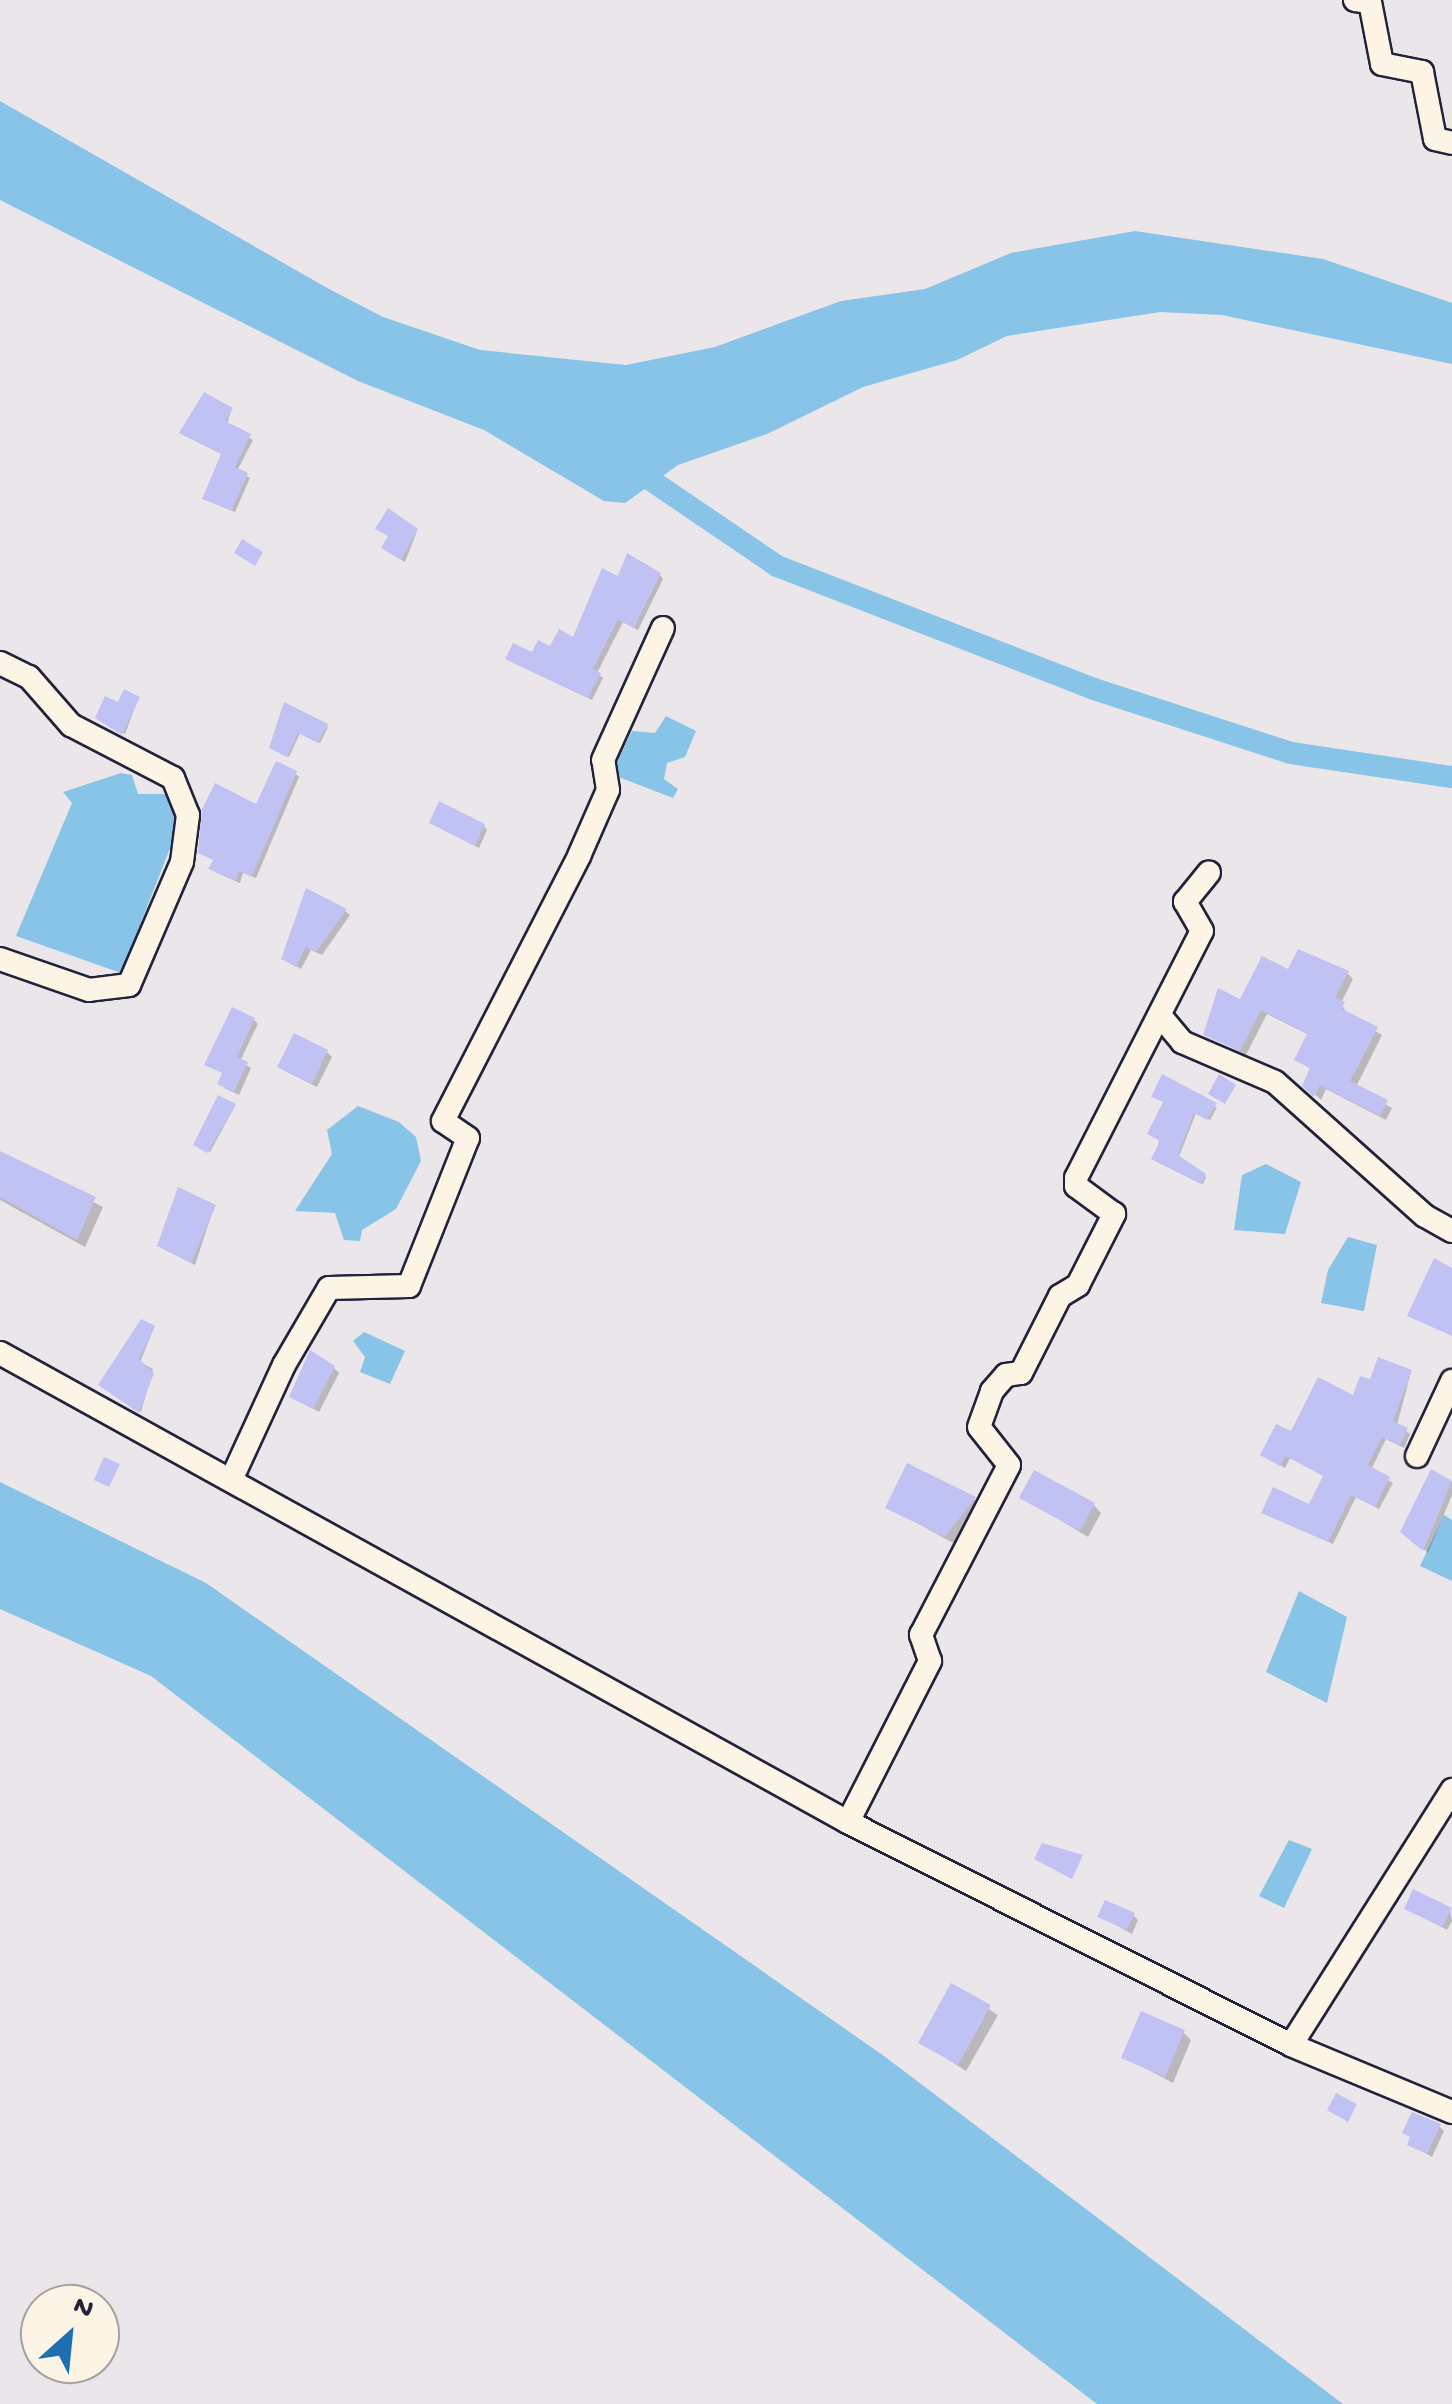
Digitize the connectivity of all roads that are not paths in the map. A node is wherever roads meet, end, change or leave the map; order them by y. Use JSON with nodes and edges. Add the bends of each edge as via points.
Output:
{"nodes":[{"id":1,"x":1355,"y":0,"type":"edge"},
{"id":2,"x":1452,"y":142,"type":"edge"},
{"id":3,"x":663,"y":628,"type":"dead end"},
{"id":4,"x":0,"y":663,"type":"edge"},
{"id":5,"x":1209,"y":872,"type":"dead end"},
{"id":6,"x":0,"y":959,"type":"edge"},
{"id":7,"x":1162,"y":1018,"type":"junction"},
{"id":8,"x":1452,"y":1231,"type":"edge"},
{"id":9,"x":0,"y":1353,"type":"edge"},
{"id":10,"x":1452,"y":1381,"type":"edge"},
{"id":11,"x":1417,"y":1456,"type":"dead end"},
{"id":12,"x":232,"y":1478,"type":"junction"},
{"id":13,"x":1452,"y":1790,"type":"edge"},
{"id":14,"x":848,"y":1822,"type":"junction"},
{"id":15,"x":1291,"y":2045,"type":"junction"},
{"id":16,"x":1452,"y":2112,"type":"edge"}],
"edges":[{"from":1,"to":2,"type":"street","via":[[1370,2],[1382,64],[1422,72],[1435,139]]},
{"from":3,"to":12,"type":"street","via":[[603,760],[608,790],[580,856],[444,1121],[468,1138],[409,1286],[329,1288]]},
{"from":4,"to":6,"type":"street","via":[[29,677],[71,725],[173,778],[188,815],[182,862],[129,985],[89,990]]},
{"from":5,"to":7,"type":"street","via":[[1185,902],[1202,931]]},
{"from":7,"to":8,"type":"street","via":[[1182,1042],[1276,1082],[1425,1216]]},
{"from":7,"to":14,"type":"street","via":[[1116,1090],[1076,1178],[1076,1186],[1114,1214],[1078,1285],[1060,1296],[1021,1373],[1006,1376],[992,1392],[979,1427],[1009,1464],[921,1635],[930,1661]]},
{"from":9,"to":12,"type":"street"},
{"from":10,"to":11,"type":"street"},
{"from":12,"to":14,"type":"street"},
{"from":13,"to":15,"type":"street"},
{"from":14,"to":15,"type":"street"},
{"from":15,"to":16,"type":"street"}]}
